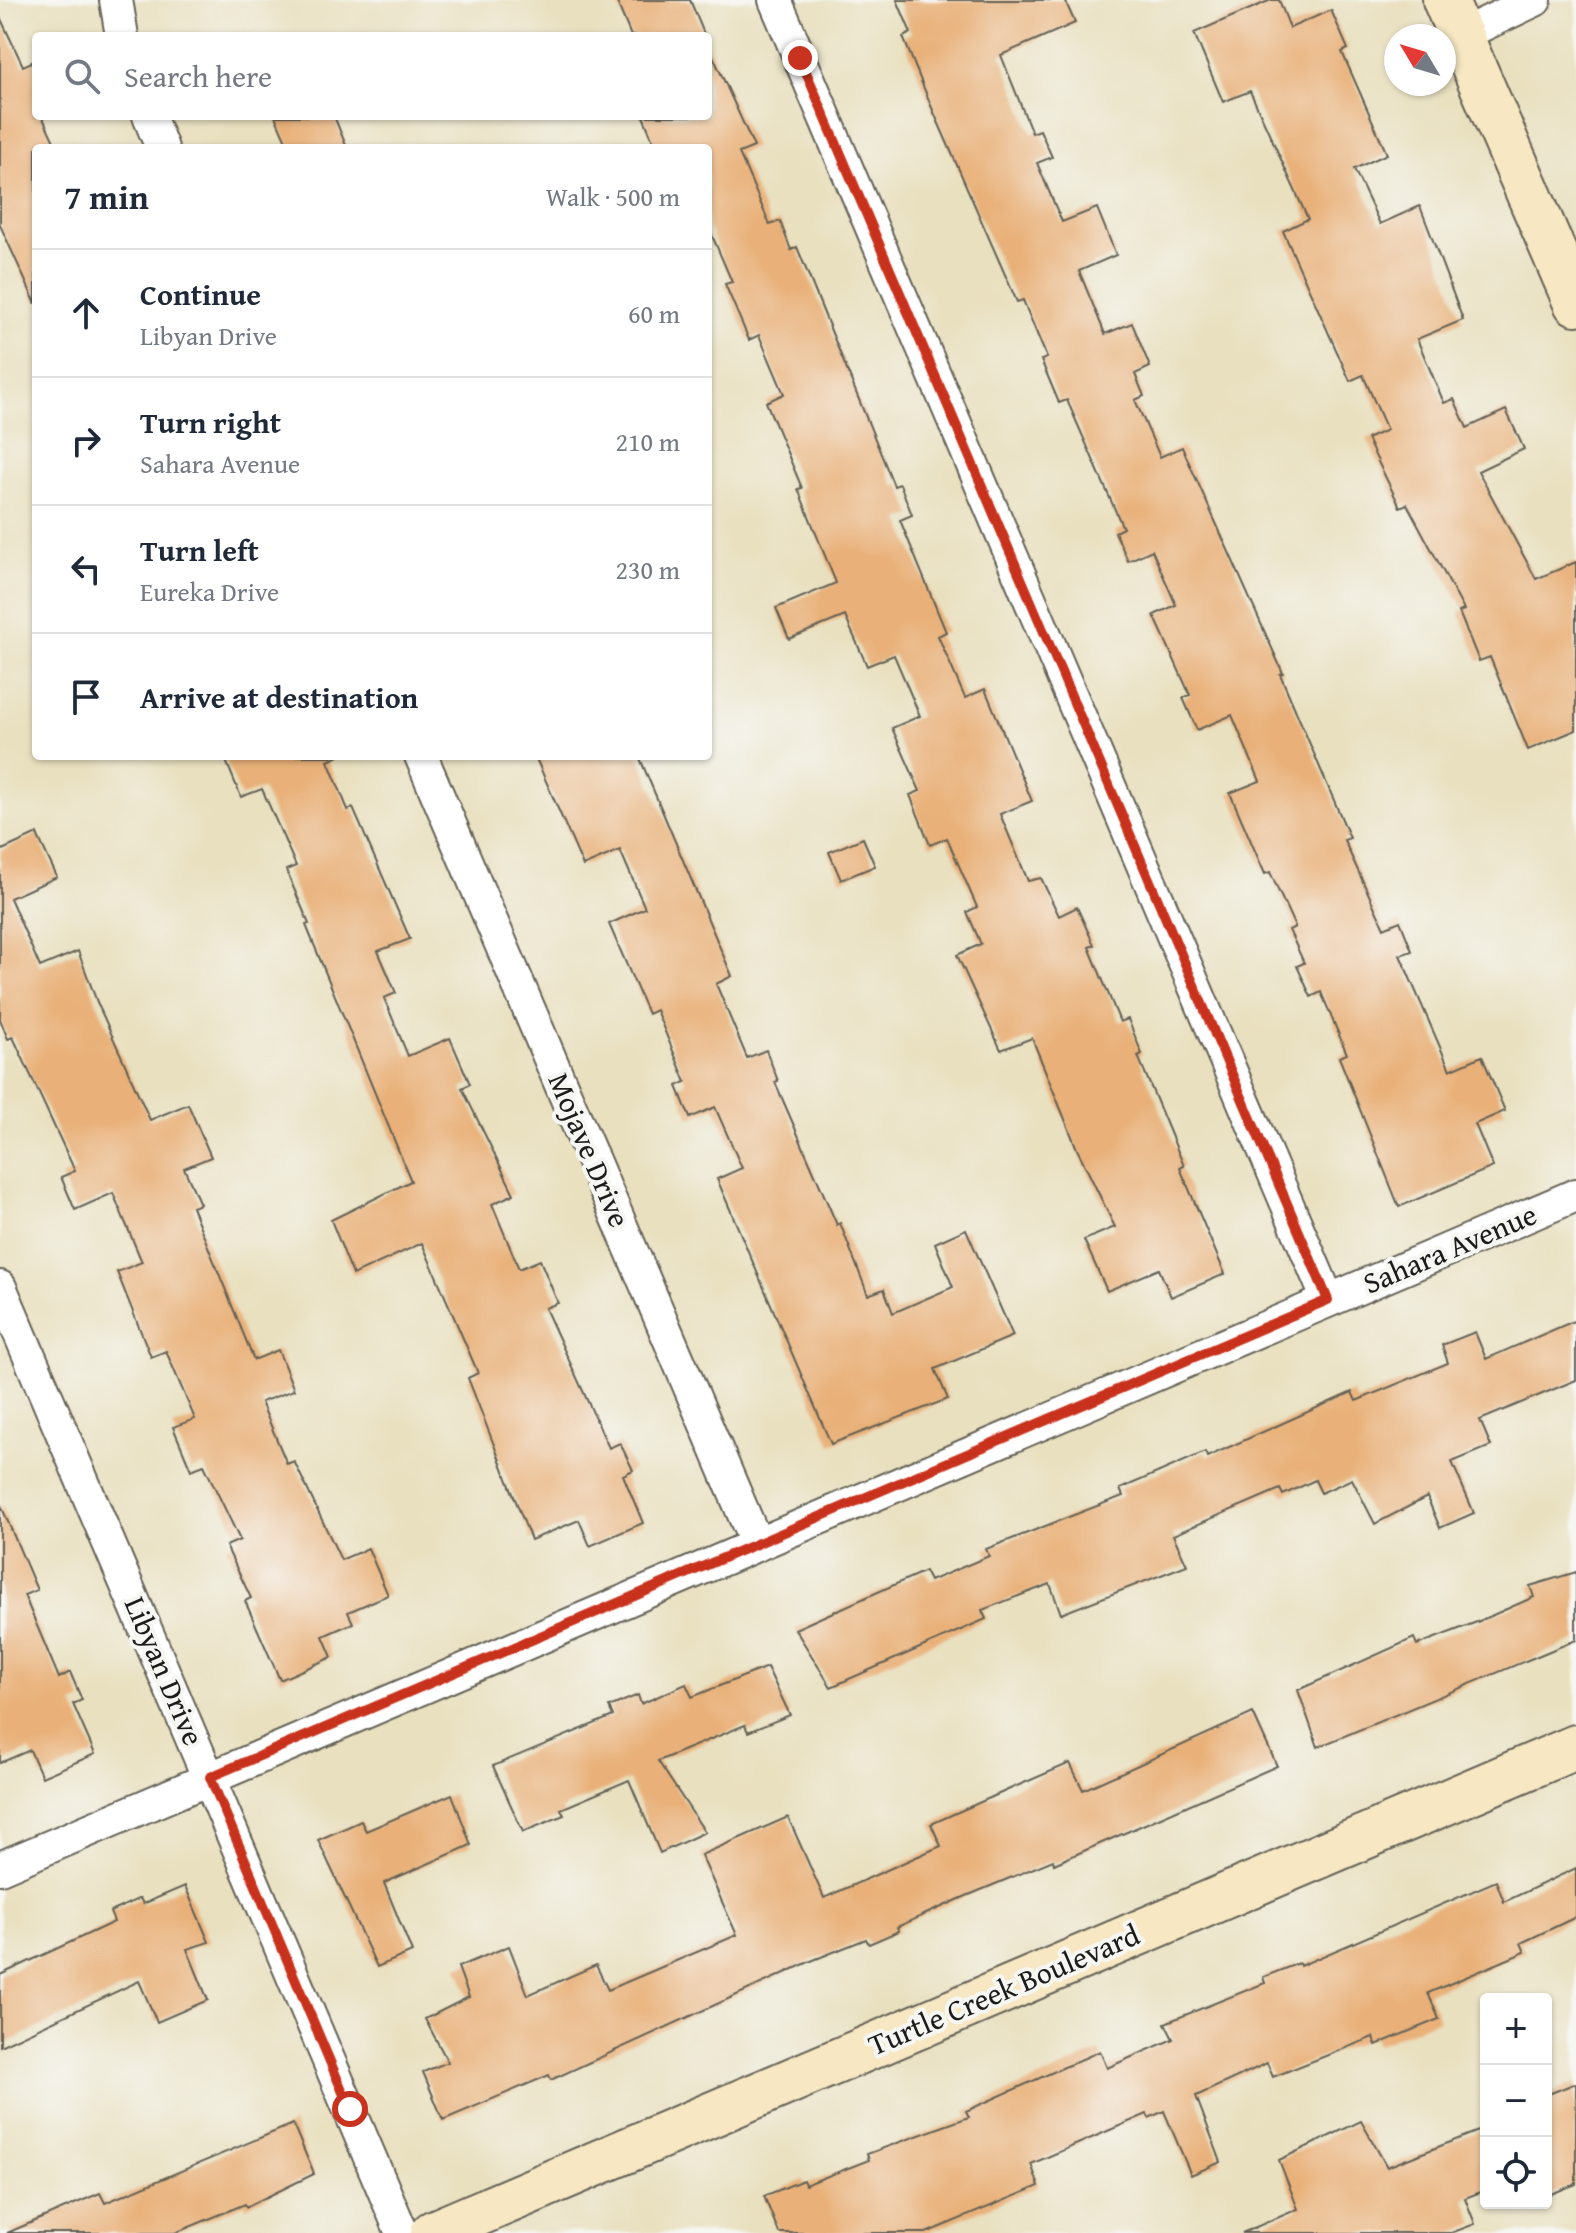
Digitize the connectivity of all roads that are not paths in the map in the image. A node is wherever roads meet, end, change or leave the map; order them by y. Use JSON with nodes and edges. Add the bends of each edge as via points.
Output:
{"nodes":[{"id":1,"x":116,"y":0,"type":"edge"},
{"id":2,"x":775,"y":0,"type":"edge"},
{"id":3,"x":1535,"y":0,"type":"edge"},
{"id":4,"x":1453,"y":18,"type":"edge"},
{"id":5,"x":121,"y":32,"type":"edge"},
{"id":6,"x":151,"y":120,"type":"edge"},
{"id":7,"x":160,"y":144,"type":"edge"},
{"id":8,"x":1576,"y":303,"type":"edge"},
{"id":9,"x":423,"y":760,"type":"edge"},
{"id":10,"x":1576,"y":1195,"type":"edge"},
{"id":11,"x":0,"y":1287,"type":"edge"},
{"id":12,"x":1328,"y":1300,"type":"junction"},
{"id":13,"x":757,"y":1545,"type":"junction"},
{"id":14,"x":1576,"y":1747,"type":"edge"},
{"id":15,"x":210,"y":1777,"type":"junction"},
{"id":16,"x":0,"y":1868,"type":"edge"},
{"id":17,"x":402,"y":2233,"type":"edge"},
{"id":18,"x":433,"y":2233,"type":"edge"}],
"edges":[{"from":1,"to":5,"type":"street"},
{"from":2,"to":12,"type":"street"},
{"from":3,"to":4,"type":"street"},
{"from":4,"to":8,"type":"street"},
{"from":6,"to":7,"type":"street"},
{"from":9,"to":13,"type":"street","name":"Mojave Drive"},
{"from":10,"to":12,"type":"street","name":"Sahara Avenue"},
{"from":11,"to":15,"type":"street","name":"Libyan Drive"},
{"from":12,"to":13,"type":"street","name":"Sahara Avenue"},
{"from":13,"to":15,"type":"street","name":"Sahara Avenue"},
{"from":14,"to":18,"type":"street","name":"Turtle Creek Boulevard"},
{"from":15,"to":16,"type":"street","name":"Sahara Avenue"},
{"from":15,"to":17,"type":"street","name":"Libyan Drive"}]}
